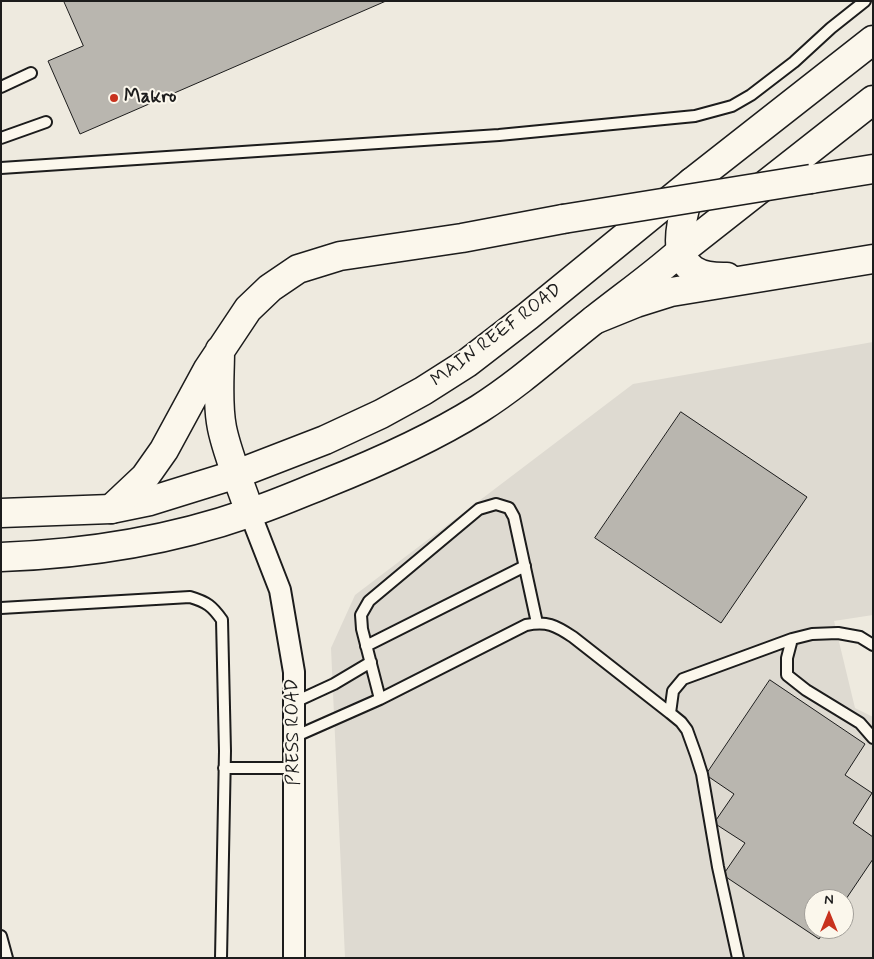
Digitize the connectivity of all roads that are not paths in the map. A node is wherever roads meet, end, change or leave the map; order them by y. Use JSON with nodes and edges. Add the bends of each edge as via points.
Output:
{"nodes":[{"id":1,"x":865,"y":1,"type":"edge"},
{"id":2,"x":873,"y":40,"type":"edge"},
{"id":3,"x":31,"y":73,"type":"dead end"},
{"id":4,"x":1,"y":87,"type":"edge"},
{"id":5,"x":873,"y":100,"type":"edge"},
{"id":6,"x":46,"y":122,"type":"dead end"},
{"id":7,"x":1,"y":138,"type":"edge"},
{"id":8,"x":1,"y":168,"type":"edge"},
{"id":9,"x":873,"y":169,"type":"edge"},
{"id":10,"x":692,"y":182,"type":"junction"},
{"id":11,"x":680,"y":251,"type":"junction"},
{"id":12,"x":873,"y":259,"type":"edge"},
{"id":13,"x":766,"y":276,"type":"junction"},
{"id":14,"x":594,"y":320,"type":"junction"},
{"id":15,"x":220,"y":349,"type":"junction"},
{"id":16,"x":237,"y":474,"type":"junction"},
{"id":17,"x":111,"y":509,"type":"junction"},
{"id":18,"x":1,"y":513,"type":"edge"},
{"id":19,"x":250,"y":513,"type":"junction"},
{"id":20,"x":1,"y":557,"type":"edge"},
{"id":21,"x":525,"y":566,"type":"junction"},
{"id":22,"x":1,"y":608,"type":"edge"},
{"id":23,"x":537,"y":623,"type":"junction"},
{"id":24,"x":792,"y":639,"type":"junction"},
{"id":25,"x":873,"y":645,"type":"edge"},
{"id":26,"x":366,"y":646,"type":"junction"},
{"id":27,"x":371,"y":662,"type":"junction"},
{"id":28,"x":380,"y":699,"type":"junction"},
{"id":29,"x":295,"y":702,"type":"junction"},
{"id":30,"x":670,"y":713,"type":"junction"},
{"id":31,"x":294,"y":737,"type":"junction"},
{"id":32,"x":873,"y":738,"type":"edge"},
{"id":33,"x":224,"y":768,"type":"junction"},
{"id":34,"x":294,"y":768,"type":"junction"},
{"id":35,"x":1,"y":936,"type":"edge"},
{"id":36,"x":7,"y":958,"type":"edge"},
{"id":37,"x":221,"y":958,"type":"edge"},
{"id":38,"x":294,"y":958,"type":"edge"},
{"id":39,"x":738,"y":958,"type":"edge"}],
"edges":[{"from":1,"to":8,"type":"lane","via":[[751,95],[732,106],[695,116],[498,135]]},
{"from":2,"to":10,"type":"main road","name":"MAIN REEF ROAD"},
{"from":3,"to":4,"type":"lane"},
{"from":5,"to":11,"type":"main road"},
{"from":6,"to":7,"type":"lane"},
{"from":9,"to":15,"type":"main road","bridge":true,"via":[[340,256],[314,263],[298,269],[270,288],[248,309]]},
{"from":10,"to":11,"type":"main road","via":[[679,231]]},
{"from":10,"to":16,"type":"main road","name":"MAIN REEF ROAD","via":[[467,363],[381,414]]},
{"from":11,"to":13,"type":"main road","via":[[687,264],[704,275]]},
{"from":11,"to":14,"type":"main road","via":[[657,273]]},
{"from":12,"to":13,"type":"main road"},
{"from":13,"to":14,"type":"main road","via":[[652,297]]},
{"from":14,"to":19,"type":"main road","via":[[540,365],[479,409],[410,447]]},
{"from":15,"to":16,"type":"main road","via":[[222,426]]},
{"from":15,"to":17,"type":"main road","via":[[164,450],[145,477]]},
{"from":16,"to":17,"type":"main road","name":"MAIN REEF ROAD","via":[[150,501]]},
{"from":16,"to":19,"type":"main road"},
{"from":17,"to":18,"type":"main road","name":"MAIN REEF ROAD"},
{"from":19,"to":20,"type":"main road","via":[[189,532],[122,546]]},
{"from":19,"to":29,"type":"street","name":"PRESS ROAD","via":[[280,590],[294,672]]},
{"from":21,"to":23,"type":"lane"},
{"from":21,"to":26,"type":"lane"},
{"from":21,"to":26,"type":"lane","via":[[514,516],[508,508],[496,504],[478,509],[369,601],[361,615]]},
{"from":22,"to":33,"type":"lane","via":[[190,597],[212,606],[222,620]]},
{"from":23,"to":28,"type":"lane","via":[[526,625]]},
{"from":23,"to":30,"type":"lane","via":[[558,627],[573,637]]},
{"from":24,"to":25,"type":"lane","via":[[838,633],[860,637]]},
{"from":24,"to":30,"type":"lane","via":[[683,680],[673,691]]},
{"from":24,"to":32,"type":"lane","via":[[787,675],[860,723]]},
{"from":26,"to":27,"type":"lane"},
{"from":27,"to":28,"type":"lane"},
{"from":27,"to":29,"type":"lane"},
{"from":28,"to":31,"type":"lane"},
{"from":29,"to":31,"type":"street","name":"PRESS ROAD"},
{"from":30,"to":39,"type":"lane","via":[[687,730],[702,774]]},
{"from":31,"to":34,"type":"street","name":"PRESS ROAD"},
{"from":33,"to":34,"type":"lane"},
{"from":33,"to":37,"type":"lane"},
{"from":34,"to":38,"type":"street","name":"PRESS ROAD"},
{"from":35,"to":36,"type":"lane"}]}
